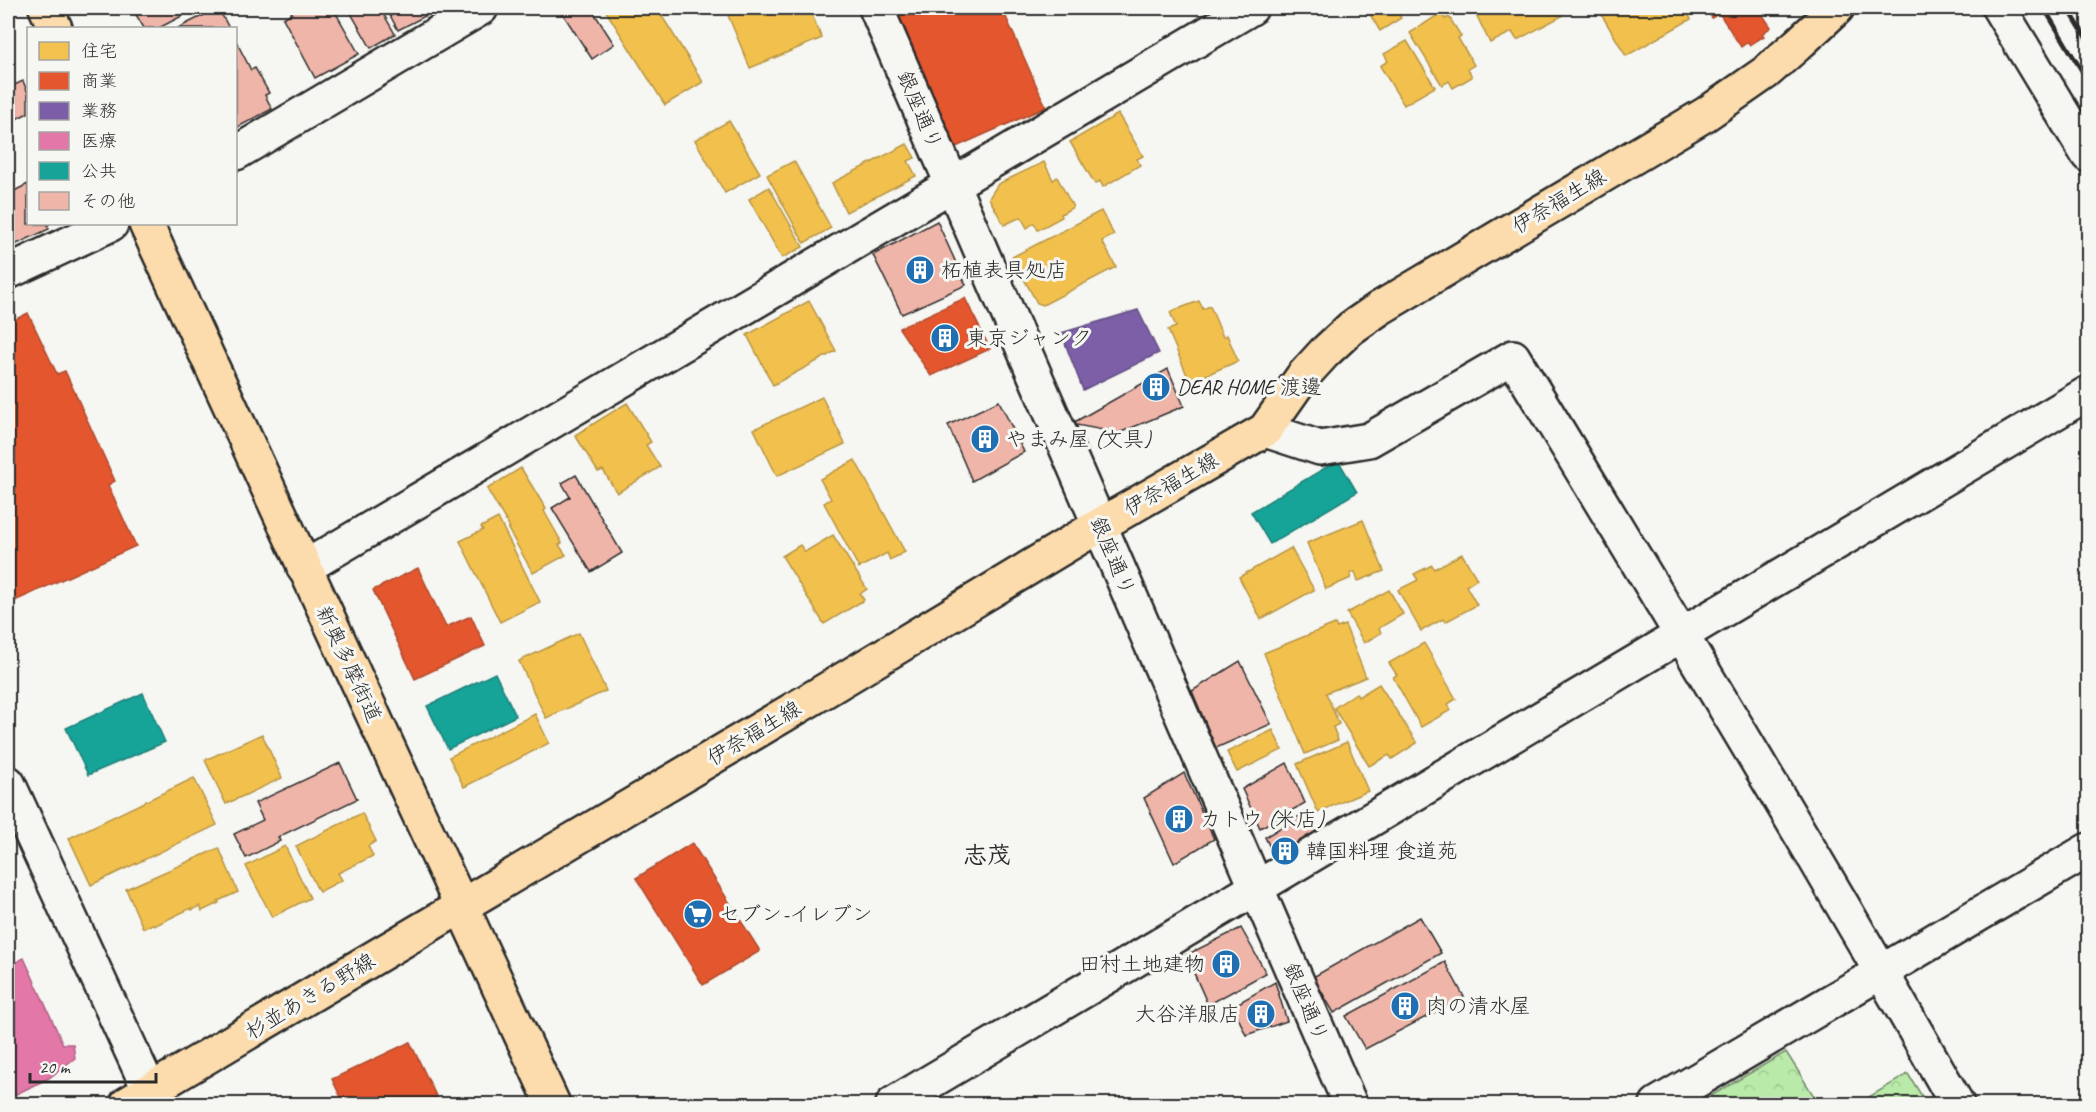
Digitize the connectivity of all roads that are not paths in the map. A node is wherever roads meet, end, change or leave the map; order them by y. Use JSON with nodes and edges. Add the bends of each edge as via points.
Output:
{"nodes":[{"id":1,"x":46,"y":8,"type":"edge"},
{"id":2,"x":481,"y":8,"type":"edge"},
{"id":3,"x":876,"y":8,"type":"edge"},
{"id":4,"x":1251,"y":8,"type":"edge"},
{"id":5,"x":1837,"y":8,"type":"edge"},
{"id":6,"x":1999,"y":8,"type":"edge"},
{"id":7,"x":55,"y":27,"type":"edge"},
{"id":8,"x":237,"y":152,"type":"edge"},
{"id":9,"x":2088,"y":155,"type":"edge"},
{"id":10,"x":952,"y":186,"type":"junction"},
{"id":11,"x":109,"y":225,"type":"edge"},
{"id":12,"x":146,"y":225,"type":"edge"},
{"id":13,"x":8,"y":272,"type":"edge"},
{"id":14,"x":2088,"y":393,"type":"edge"},
{"id":15,"x":1265,"y":430,"type":"junction"},
{"id":16,"x":1100,"y":525,"type":"junction"},
{"id":17,"x":304,"y":568,"type":"junction"},
{"id":18,"x":1682,"y":636,"type":"junction"},
{"id":19,"x":8,"y":783,"type":"edge"},
{"id":20,"x":2088,"y":850,"type":"edge"},
{"id":21,"x":1257,"y":889,"type":"junction"},
{"id":22,"x":461,"y":906,"type":"junction"},
{"id":23,"x":1882,"y":972,"type":"junction"},
{"id":24,"x":144,"y":1100,"type":"edge"},
{"id":25,"x":553,"y":1104,"type":"edge"},
{"id":26,"x":893,"y":1104,"type":"edge"},
{"id":27,"x":1350,"y":1104,"type":"edge"},
{"id":28,"x":1657,"y":1104,"type":"edge"},
{"id":29,"x":1957,"y":1104,"type":"edge"}],
"edges":[{"from":1,"to":7,"type":"main road"},
{"from":2,"to":8,"type":"street"},
{"from":3,"to":10,"type":"street","name":"銀座通り"},
{"from":4,"to":10,"type":"street"},
{"from":5,"to":15,"type":"main road","name":"伊奈福生線","via":[[1765,73],[1706,114],[1351,328],[1303,376]]},
{"from":6,"to":9,"type":"street"},
{"from":10,"to":16,"type":"street","name":"銀座通り"},
{"from":10,"to":17,"type":"street"},
{"from":11,"to":13,"type":"street"},
{"from":12,"to":17,"type":"main road","name":"新奥多摩街道"},
{"from":14,"to":18,"type":"street"},
{"from":15,"to":16,"type":"main road","name":"伊奈福生線"},
{"from":15,"to":18,"type":"street","via":[[1320,448],[1369,440],[1514,357]]},
{"from":16,"to":21,"type":"street","name":"銀座通り"},
{"from":16,"to":22,"type":"main road","name":"伊奈福生線"},
{"from":17,"to":22,"type":"main road","name":"新奥多摩街道"},
{"from":18,"to":21,"type":"street"},
{"from":18,"to":23,"type":"street"},
{"from":19,"to":24,"type":"street"},
{"from":20,"to":23,"type":"street"},
{"from":21,"to":26,"type":"street"},
{"from":21,"to":27,"type":"street","name":"銀座通り"},
{"from":22,"to":24,"type":"main road","name":"杉並あきる野線"},
{"from":22,"to":25,"type":"main road","name":"新奥多摩街道"},
{"from":23,"to":28,"type":"street"},
{"from":23,"to":29,"type":"street"}]}
